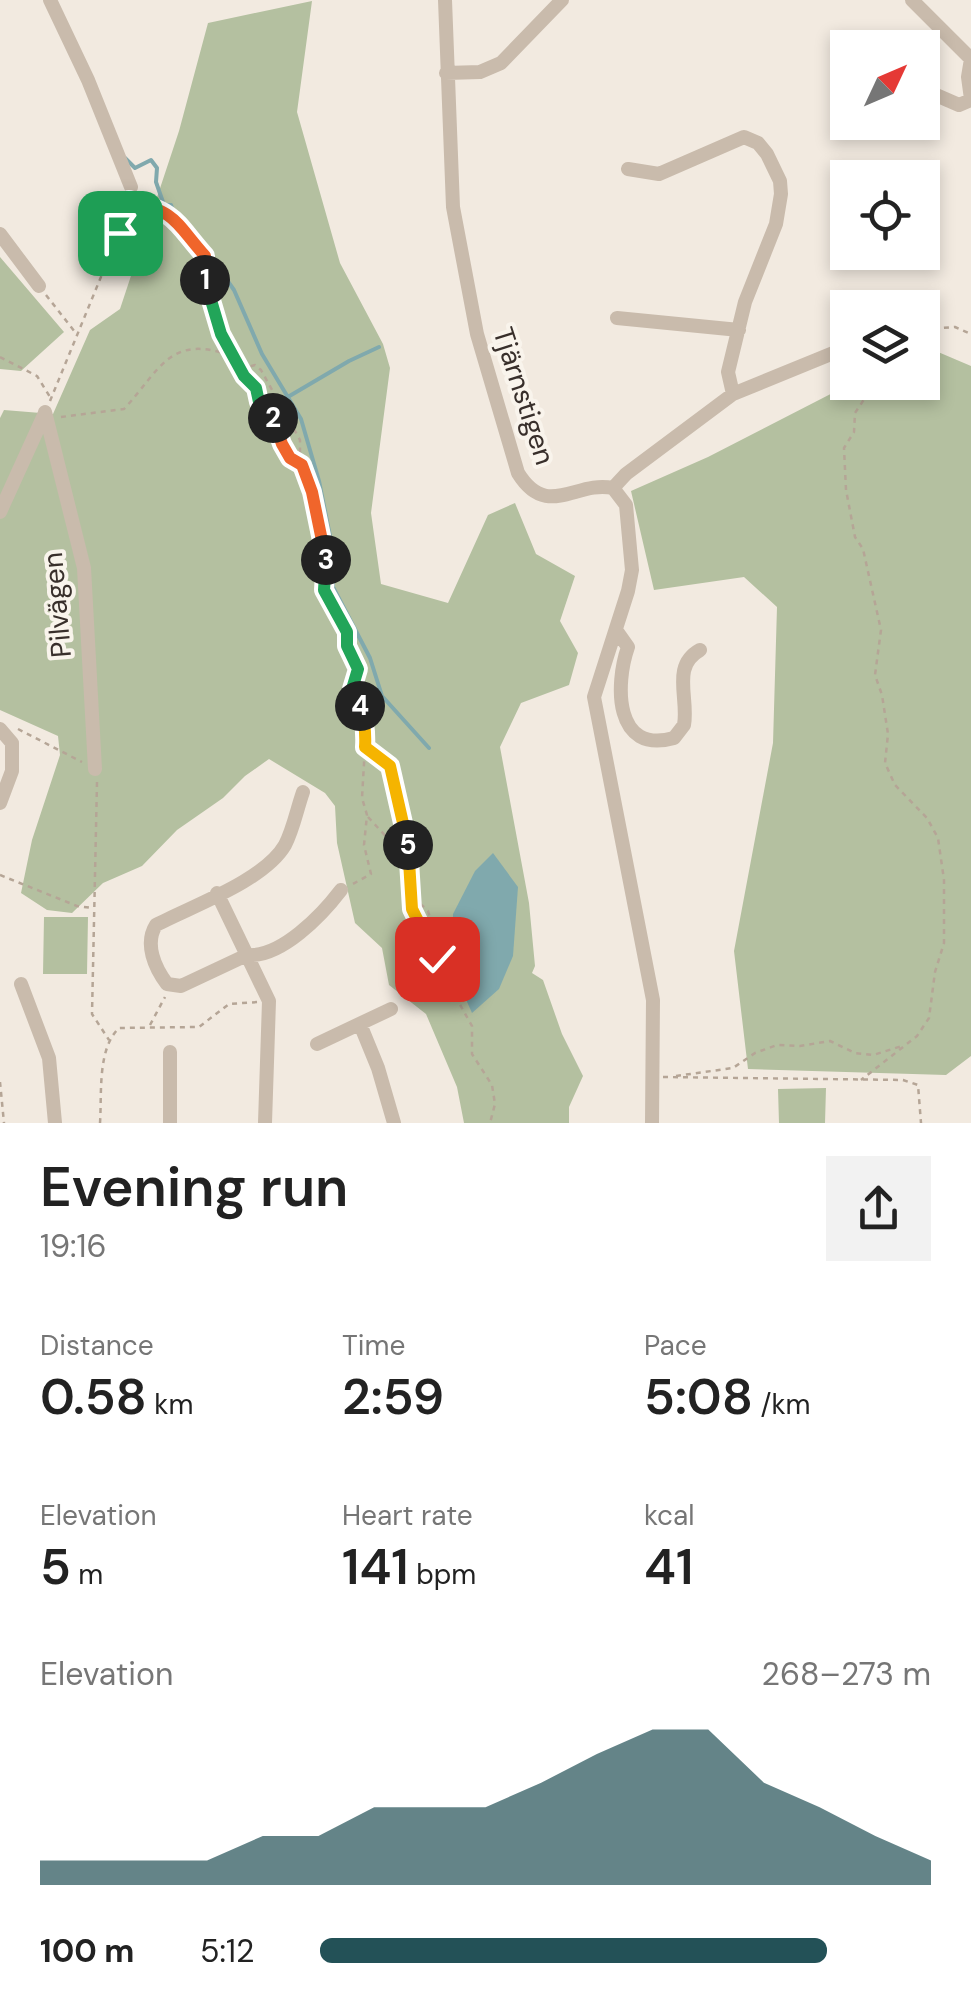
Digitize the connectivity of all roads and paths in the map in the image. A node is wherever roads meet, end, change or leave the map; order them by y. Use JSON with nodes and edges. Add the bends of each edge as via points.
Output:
{"nodes":[{"id":1,"x":50,"y":0,"type":"edge"},
{"id":2,"x":446,"y":0,"type":"edge"},
{"id":3,"x":562,"y":0,"type":"edge"},
{"id":4,"x":912,"y":0,"type":"edge"},
{"id":5,"x":971,"y":59,"type":"edge"},
{"id":6,"x":446,"y":73,"type":"junction"},
{"id":7,"x":940,"y":96,"type":"edge"},
{"id":8,"x":971,"y":99,"type":"edge"},
{"id":9,"x":628,"y":169,"type":"dead end"},
{"id":10,"x":130,"y":194,"type":"junction"},
{"id":11,"x":0,"y":234,"type":"edge"},
{"id":12,"x":39,"y":286,"type":"joint"},
{"id":13,"x":616,"y":318,"type":"dead end"},
{"id":14,"x":940,"y":327,"type":"edge"},
{"id":15,"x":738,"y":330,"type":"junction"},
{"id":16,"x":77,"y":334,"type":"junction"},
{"id":17,"x":971,"y":334,"type":"edge"},
{"id":18,"x":829,"y":355,"type":"edge"},
{"id":19,"x":0,"y":357,"type":"edge"},
{"id":20,"x":235,"y":357,"type":"junction"},
{"id":21,"x":241,"y":369,"type":"junction"},
{"id":22,"x":733,"y":394,"type":"junction"},
{"id":23,"x":863,"y":400,"type":"edge"},
{"id":24,"x":48,"y":410,"type":"junction"},
{"id":25,"x":302,"y":465,"type":"junction"},
{"id":26,"x":614,"y":488,"type":"junction"},
{"id":27,"x":0,"y":512,"type":"edge"},
{"id":28,"x":616,"y":630,"type":"junction"},
{"id":29,"x":700,"y":650,"type":"dead end"},
{"id":30,"x":8,"y":728,"type":"edge"},
{"id":31,"x":365,"y":747,"type":"junction"},
{"id":32,"x":95,"y":769,"type":"junction"},
{"id":33,"x":303,"y":792,"type":"dead end"},
{"id":34,"x":0,"y":803,"type":"edge"},
{"id":35,"x":367,"y":816,"type":"junction"},
{"id":36,"x":408,"y":849,"type":"junction"},
{"id":37,"x":0,"y":874,"type":"edge"},
{"id":38,"x":342,"y":889,"type":"joint"},
{"id":39,"x":217,"y":893,"type":"junction"},
{"id":40,"x":412,"y":896,"type":"junction"},
{"id":41,"x":93,"y":908,"type":"junction"},
{"id":42,"x":247,"y":955,"type":"junction"},
{"id":43,"x":449,"y":980,"type":"junction"},
{"id":44,"x":21,"y":984,"type":"dead end"},
{"id":45,"x":172,"y":984,"type":"junction"},
{"id":46,"x":269,"y":1001,"type":"junction"},
{"id":47,"x":391,"y":1008,"type":"dead end"},
{"id":48,"x":360,"y":1024,"type":"junction"},
{"id":49,"x":149,"y":1026,"type":"junction"},
{"id":50,"x":109,"y":1040,"type":"junction"},
{"id":51,"x":318,"y":1044,"type":"dead end"},
{"id":52,"x":903,"y":1046,"type":"junction"},
{"id":53,"x":170,"y":1052,"type":"dead end"},
{"id":54,"x":862,"y":1080,"type":"junction"},
{"id":55,"x":0,"y":1082,"type":"edge"},
{"id":56,"x":4,"y":1123,"type":"edge"},
{"id":57,"x":55,"y":1123,"type":"edge"},
{"id":58,"x":100,"y":1123,"type":"edge"},
{"id":59,"x":170,"y":1123,"type":"edge"},
{"id":60,"x":265,"y":1123,"type":"edge"},
{"id":61,"x":394,"y":1123,"type":"edge"},
{"id":62,"x":490,"y":1123,"type":"edge"},
{"id":63,"x":652,"y":1123,"type":"edge"},
{"id":64,"x":920,"y":1123,"type":"edge"}],
"edges":[{"from":1,"to":10,"type":"street"},
{"from":2,"to":6,"type":"street","name":"Tjärnstigen"},
{"from":3,"to":6,"type":"street","via":[[501,63],[480,72]]},
{"from":4,"to":5,"type":"street"},
{"from":5,"to":8,"type":"street"},
{"from":6,"to":26,"type":"street","name":"Tjärnstigen","via":[[456,224],[477,334],[518,472],[543,496]]},
{"from":7,"to":8,"type":"street","via":[[960,106]]},
{"from":9,"to":15,"type":"street","via":[[666,172],[744,137],[767,154],[780,181],[780,209]]},
{"from":10,"to":16,"type":"path"},
{"from":10,"to":20,"type":"path","via":[[165,211],[205,256],[209,298]]},
{"from":11,"to":12,"type":"street"},
{"from":12,"to":16,"type":"path"},
{"from":13,"to":15,"type":"street"},
{"from":14,"to":17,"type":"path"},
{"from":15,"to":22,"type":"street","via":[[728,372]]},
{"from":16,"to":24,"type":"path"},
{"from":18,"to":22,"type":"street"},
{"from":19,"to":24,"type":"path","via":[[37,376]]},
{"from":20,"to":21,"type":"path"},
{"from":20,"to":24,"type":"path","via":[[209,347],[185,348],[162,361],[124,409]]},
{"from":21,"to":25,"type":"path","via":[[276,420],[290,458]]},
{"from":21,"to":25,"type":"path","via":[[261,370],[300,440]]},
{"from":22,"to":26,"type":"street"},
{"from":23,"to":52,"type":"path","via":[[844,448],[846,490],[881,630],[875,675],[888,734],[885,763],[938,838],[944,880],[944,943],[929,1018]]},
{"from":24,"to":27,"type":"street"},
{"from":24,"to":32,"type":"street","name":"Pilvägen","via":[[84,568]]},
{"from":25,"to":31,"type":"path","via":[[326,556],[324,590],[358,669],[352,689],[362,710]]},
{"from":26,"to":28,"type":"street","via":[[626,505],[632,555]]},
{"from":28,"to":29,"type":"street","via":[[628,647],[618,689],[624,716],[654,740],[674,738],[684,725],[683,668]]},
{"from":28,"to":63,"type":"street","via":[[594,697],[652,989]]},
{"from":30,"to":32,"type":"path"},
{"from":30,"to":34,"type":"street","via":[[12,770]]},
{"from":31,"to":35,"type":"path"},
{"from":31,"to":36,"type":"path","via":[[390,766]]},
{"from":32,"to":41,"type":"path"},
{"from":33,"to":39,"type":"street","via":[[285,845],[253,876]]},
{"from":35,"to":36,"type":"path"},
{"from":35,"to":38,"type":"path","via":[[371,874]]},
{"from":36,"to":40,"type":"path"},
{"from":37,"to":41,"type":"path"},
{"from":38,"to":42,"type":"street","via":[[292,939]]},
{"from":39,"to":42,"type":"street"},
{"from":39,"to":45,"type":"street","via":[[151,932],[152,958]]},
{"from":40,"to":43,"type":"path","via":[[428,911]]},
{"from":40,"to":43,"type":"path","via":[[439,978]]},
{"from":41,"to":50,"type":"path","via":[[92,1014]]},
{"from":42,"to":45,"type":"street","via":[[181,986]]},
{"from":42,"to":46,"type":"street"},
{"from":43,"to":62,"type":"path","via":[[472,1026],[472,1054],[492,1085]]},
{"from":44,"to":57,"type":"street","via":[[49,1058]]},
{"from":45,"to":49,"type":"path"},
{"from":46,"to":49,"type":"path","via":[[229,1004],[198,1027]]},
{"from":46,"to":60,"type":"street"},
{"from":47,"to":48,"type":"street"},
{"from":48,"to":51,"type":"street"},
{"from":48,"to":61,"type":"street"},
{"from":49,"to":50,"type":"path","via":[[119,1028]]},
{"from":50,"to":58,"type":"path"},
{"from":52,"to":54,"type":"path"},
{"from":52,"to":54,"type":"path","via":[[873,1055],[830,1041],[778,1044],[733,1068],[654,1077]]},
{"from":53,"to":59,"type":"street"},
{"from":54,"to":64,"type":"path","via":[[918,1085]]},
{"from":55,"to":56,"type":"path"}]}
